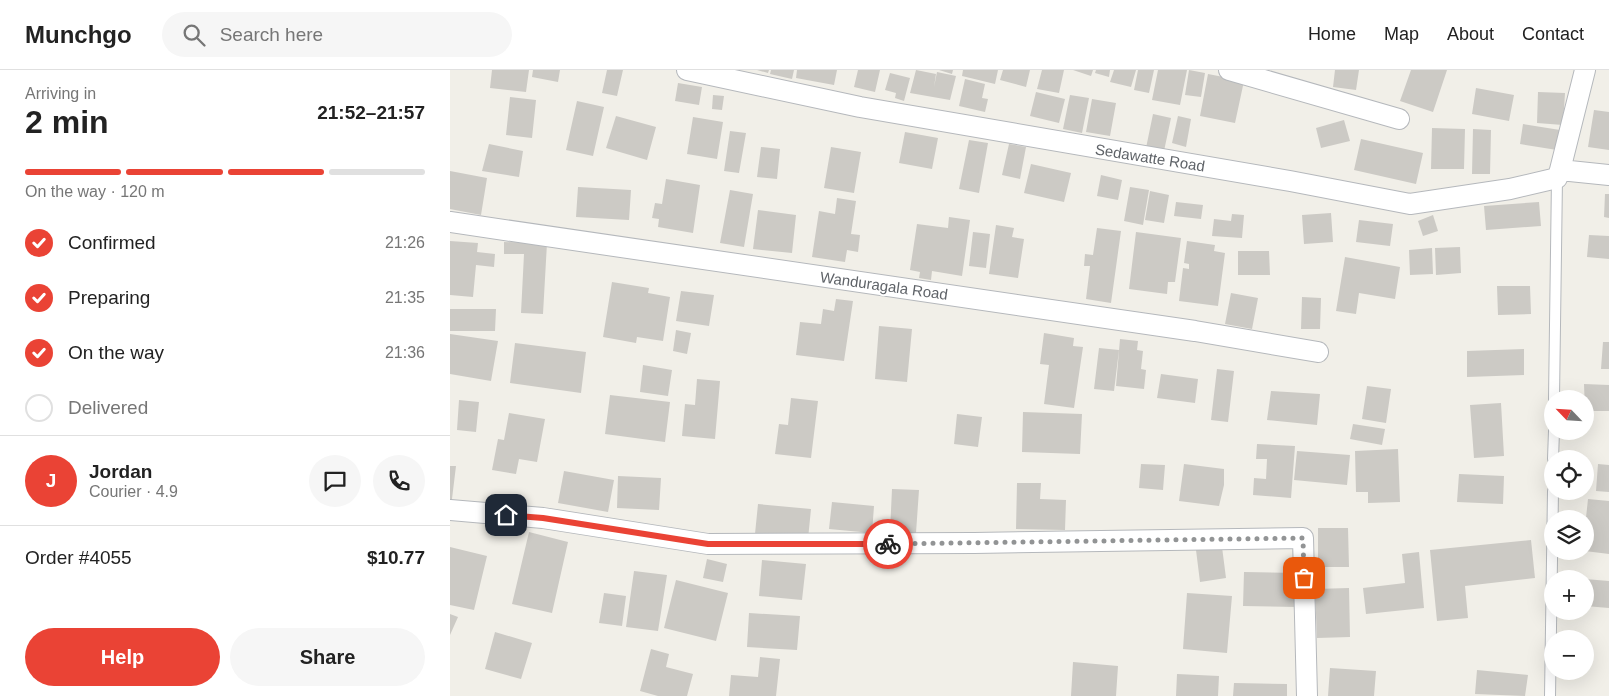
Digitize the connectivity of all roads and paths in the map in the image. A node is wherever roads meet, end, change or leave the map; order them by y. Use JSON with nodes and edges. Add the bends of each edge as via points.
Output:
{"nodes":[{"id":1,"x":687,"y":70,"type":"edge"},
{"id":2,"x":1229,"y":70,"type":"edge"},
{"id":3,"x":1585,"y":70,"type":"edge"},
{"id":4,"x":1399,"y":119,"type":"dead end"},
{"id":5,"x":1558,"y":174,"type":"junction"},
{"id":6,"x":1609,"y":175,"type":"edge"},
{"id":7,"x":450,"y":222,"type":"edge"},
{"id":8,"x":1318,"y":352,"type":"dead end"},
{"id":9,"x":1554,"y":390,"type":"edge"},
{"id":10,"x":1553,"y":500,"type":"edge"},
{"id":11,"x":450,"y":510,"type":"edge"},
{"id":12,"x":1306,"y":696,"type":"edge"},
{"id":13,"x":1550,"y":696,"type":"edge"}],
"edges":[{"from":1,"to":5,"type":"street","name":"Sedawatte Road","via":[[860,107],[1410,204],[1510,189]]},
{"from":2,"to":4,"type":"street"},
{"from":3,"to":5,"type":"street"},
{"from":5,"to":6,"type":"street","name":"Sedawatte Road"},
{"from":5,"to":9,"type":"lane"},
{"from":7,"to":8,"type":"street","name":"Wanduragala Road"},
{"from":10,"to":13,"type":"lane"},
{"from":11,"to":12,"type":"street","via":[[543,518],[708,544],[1303,538]]}]}
